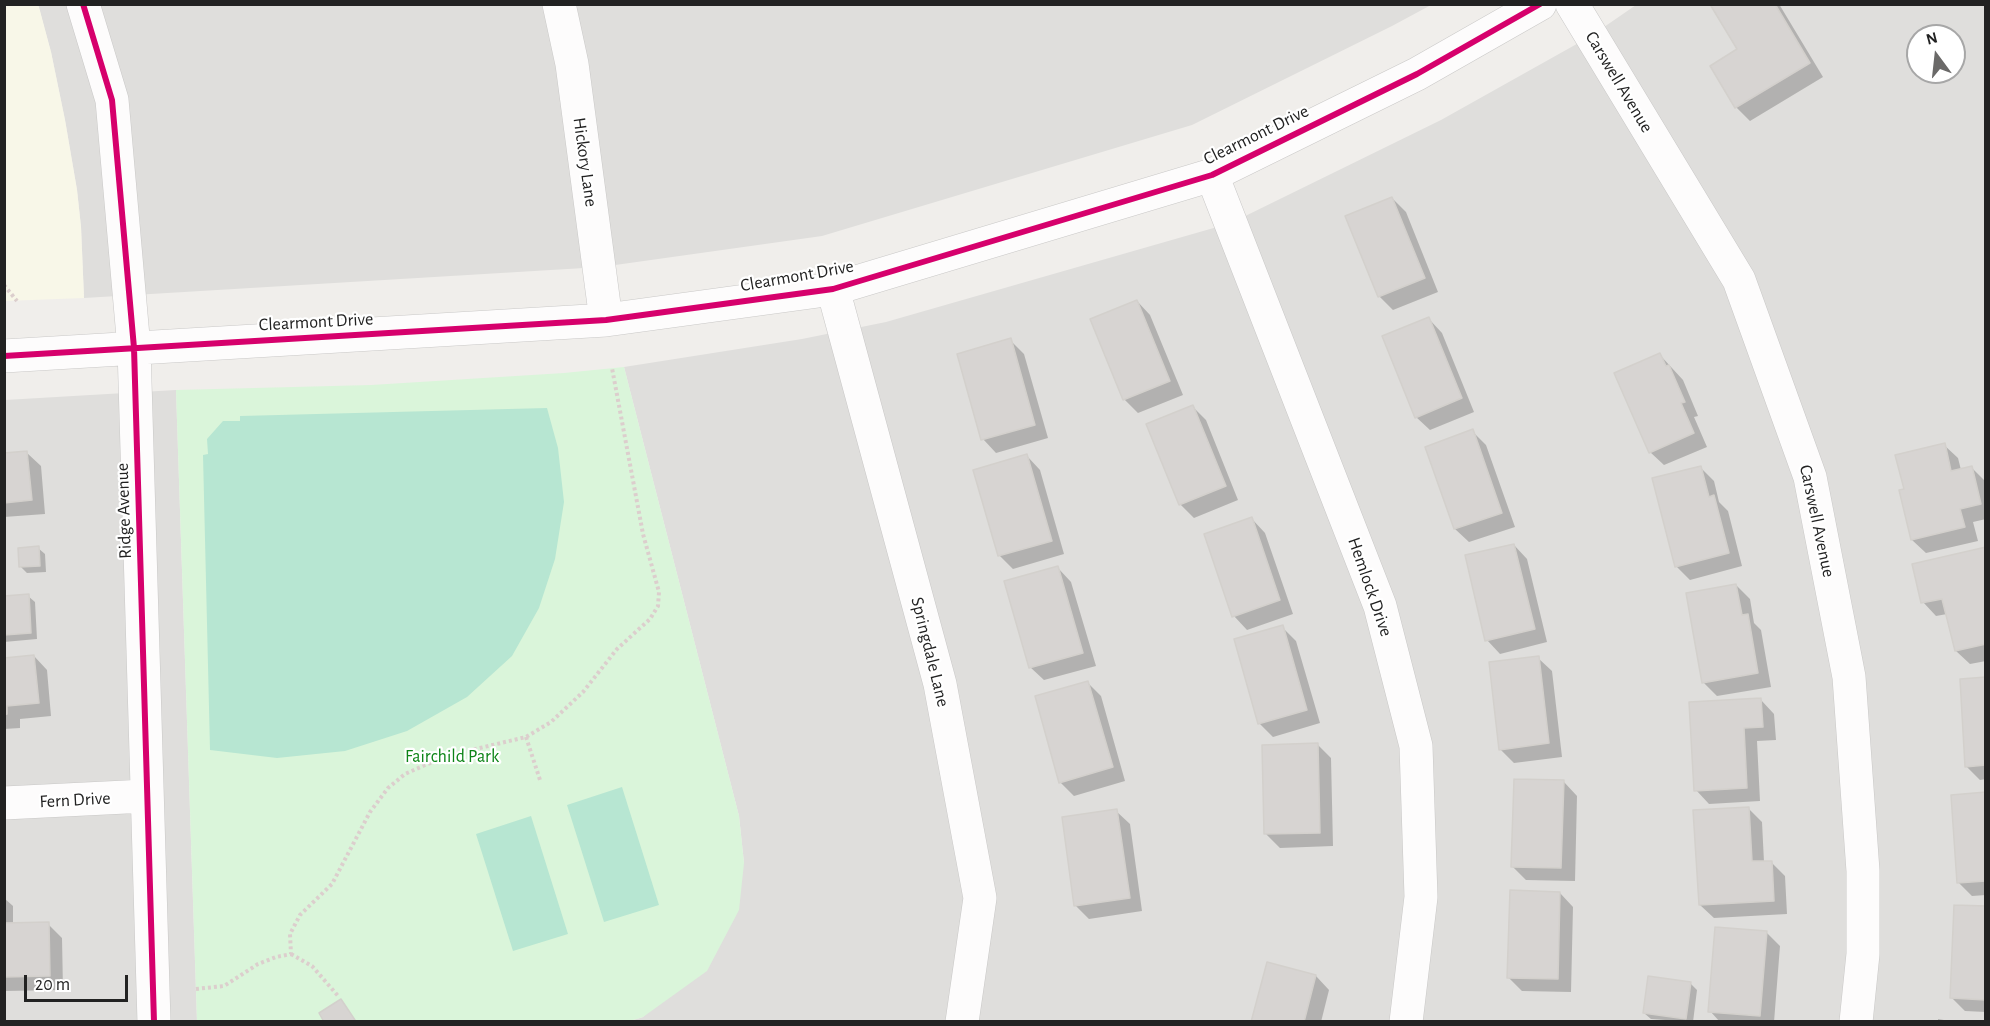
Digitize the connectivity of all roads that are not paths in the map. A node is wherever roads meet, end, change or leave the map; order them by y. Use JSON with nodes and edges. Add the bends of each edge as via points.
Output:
{"nodes":[{"id":1,"x":83,"y":4,"type":"edge"},
{"id":2,"x":558,"y":4,"type":"edge"},
{"id":3,"x":1540,"y":4,"type":"edge"},
{"id":4,"x":1572,"y":4,"type":"edge"},
{"id":5,"x":1212,"y":175,"type":"junction"},
{"id":6,"x":833,"y":289,"type":"junction"},
{"id":7,"x":606,"y":320,"type":"junction"},
{"id":8,"x":134,"y":348,"type":"junction"},
{"id":9,"x":4,"y":356,"type":"edge"},
{"id":10,"x":146,"y":796,"type":"junction"},
{"id":11,"x":4,"y":803,"type":"edge"},
{"id":12,"x":154,"y":1022,"type":"edge"},
{"id":13,"x":962,"y":1022,"type":"edge"},
{"id":14,"x":1406,"y":1022,"type":"edge"},
{"id":15,"x":1856,"y":1022,"type":"edge"}],
"edges":[{"from":1,"to":8,"type":"street","name":"Ridge Avenue","via":[[112,100]]},
{"from":2,"to":7,"type":"street","name":"Hickory Lane","via":[[572,64]]},
{"from":3,"to":5,"type":"street","name":"Clearmont Drive","via":[[1417,74]]},
{"from":4,"to":15,"type":"street","name":"Carswell Avenue","via":[[1739,280],[1810,477],[1849,677],[1863,871],[1863,954]]},
{"from":5,"to":6,"type":"street","name":"Clearmont Drive"},
{"from":5,"to":14,"type":"street","name":"Hemlock Drive","via":[[1380,606],[1416,746],[1421,897]]},
{"from":6,"to":7,"type":"street","name":"Clearmont Drive"},
{"from":6,"to":13,"type":"street","name":"Springdale Lane","via":[[940,684],[980,898]]},
{"from":7,"to":8,"type":"street","name":"Clearmont Drive"},
{"from":8,"to":9,"type":"street","name":"Clearmont Drive"},
{"from":8,"to":10,"type":"street","name":"Ridge Avenue"},
{"from":10,"to":11,"type":"street","name":"Fern Drive"},
{"from":10,"to":12,"type":"street","name":"Ridge Avenue"}]}
